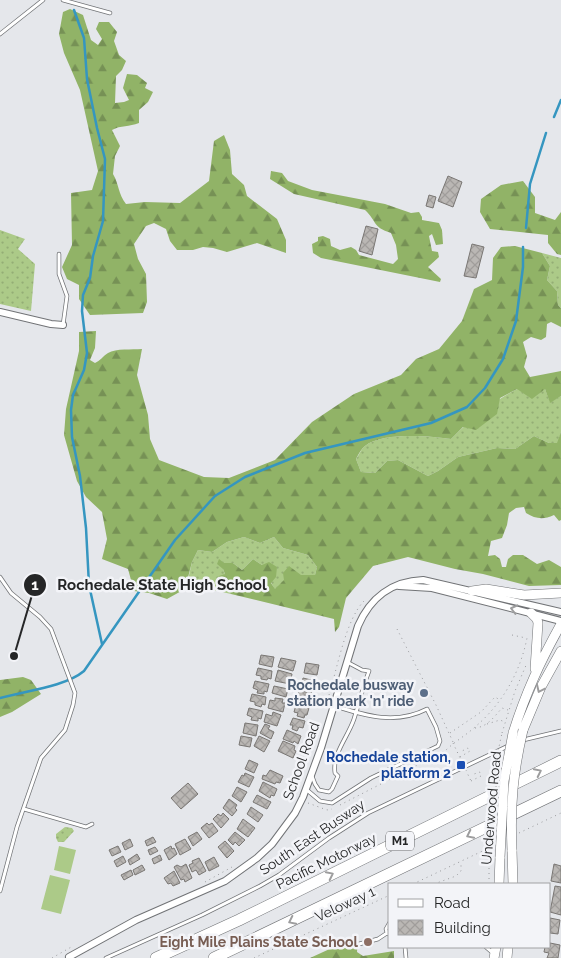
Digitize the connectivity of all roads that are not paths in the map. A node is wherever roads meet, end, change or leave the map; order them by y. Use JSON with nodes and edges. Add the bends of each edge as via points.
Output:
{"nodes":[{"id":1,"x":42,"y":0,"type":"edge"},
{"id":2,"x":64,"y":0,"type":"edge"},
{"id":3,"x":110,"y":13,"type":"dead end"},
{"id":4,"x":0,"y":34,"type":"edge"},
{"id":5,"x":60,"y":254,"type":"dead end"},
{"id":6,"x":0,"y":312,"type":"edge"},
{"id":7,"x":63,"y":325,"type":"joint"},
{"id":8,"x":0,"y":577,"type":"edge"},
{"id":9,"x":395,"y":587,"type":"junction"},
{"id":10,"x":472,"y":591,"type":"junction"},
{"id":11,"x":561,"y":594,"type":"edge"},
{"id":12,"x":561,"y":612,"type":"edge"},
{"id":13,"x":531,"y":613,"type":"junction"},
{"id":14,"x":561,"y":622,"type":"edge"},
{"id":15,"x":561,"y":651,"type":"edge"},
{"id":16,"x":346,"y":662,"type":"junction"},
{"id":17,"x":535,"y":672,"type":"junction"},
{"id":18,"x":330,"y":704,"type":"junction"},
{"id":19,"x":356,"y":713,"type":"junction"},
{"id":20,"x":561,"y":731,"type":"edge"},
{"id":21,"x":561,"y":761,"type":"edge"},
{"id":22,"x":312,"y":776,"type":"junction"},
{"id":23,"x":306,"y":790,"type":"junction"},
{"id":24,"x":561,"y":791,"type":"edge"},
{"id":25,"x":24,"y":809,"type":"junction"},
{"id":26,"x":92,"y":824,"type":"dead end"},
{"id":27,"x":499,"y":883,"type":"edge"},
{"id":28,"x":513,"y":883,"type":"edge"},
{"id":29,"x":0,"y":891,"type":"edge"},
{"id":30,"x":388,"y":934,"type":"edge"},
{"id":31,"x":359,"y":944,"type":"dead end"},
{"id":32,"x":69,"y":956,"type":"dead end"},
{"id":33,"x":106,"y":958,"type":"edge"},
{"id":34,"x":156,"y":958,"type":"edge"},
{"id":35,"x":214,"y":958,"type":"edge"}],
"edges":[{"from":1,"to":4,"type":"lane"},
{"from":2,"to":3,"type":"lane"},
{"from":5,"to":7,"type":"lane","via":[[59,274],[67,296]]},
{"from":6,"to":7,"type":"street"},
{"from":8,"to":25,"type":"lane","via":[[11,593],[51,629],[75,692],[65,730],[41,758]]},
{"from":9,"to":10,"type":"street","name":"School Road","via":[[408,581],[423,580]]},
{"from":13,"to":9,"type":"street","one_way":true,"via":[[432,588]]},
{"from":9,"to":16,"type":"street","name":"School Road","via":[[374,600],[364,612]]},
{"from":10,"to":11,"type":"main road"},
{"from":10,"to":12,"type":"street","name":"School Road"},
{"from":13,"to":14,"type":"street"},
{"from":13,"to":17,"type":"main road","via":[[538,619]]},
{"from":14,"to":17,"type":"main road","name":"Underwood Road"},
{"from":15,"to":28,"type":"main road","name":"Underwood Road","one_way":true,"bridge":true,"via":[[540,687],[514,770],[511,798]]},
{"from":16,"to":18,"type":"street","name":"School Road"},
{"from":16,"to":19,"type":"lane","via":[[369,671]]},
{"from":17,"to":27,"type":"main road","name":"Underwood Road","bridge":true,"via":[[513,733],[504,781]]},
{"from":18,"to":19,"type":"lane"},
{"from":18,"to":22,"type":"street","name":"School Road"},
{"from":19,"to":22,"type":"lane","via":[[334,768],[338,776],[332,790],[319,790]]},
{"from":19,"to":23,"type":"lane","via":[[390,719],[427,709],[440,741],[438,746],[371,778],[332,803],[320,801]]},
{"from":20,"to":33,"type":"lane","name":"South East Busway","via":[[519,741],[481,757],[368,813],[260,886]]},
{"from":34,"to":21,"type":"highway","name":"Pacific Motorway","number":"M1","one_way":true},
{"from":22,"to":23,"type":"street","name":"School Road"},
{"from":23,"to":32,"type":"street","name":"School Road","via":[[278,837],[249,864],[225,880],[136,920]]},
{"from":24,"to":35,"type":"highway","number":"M1","one_way":true},
{"from":25,"to":26,"type":"lane","via":[[86,826]]},
{"from":25,"to":29,"type":"lane"},
{"from":30,"to":31,"type":"lane"}]}
